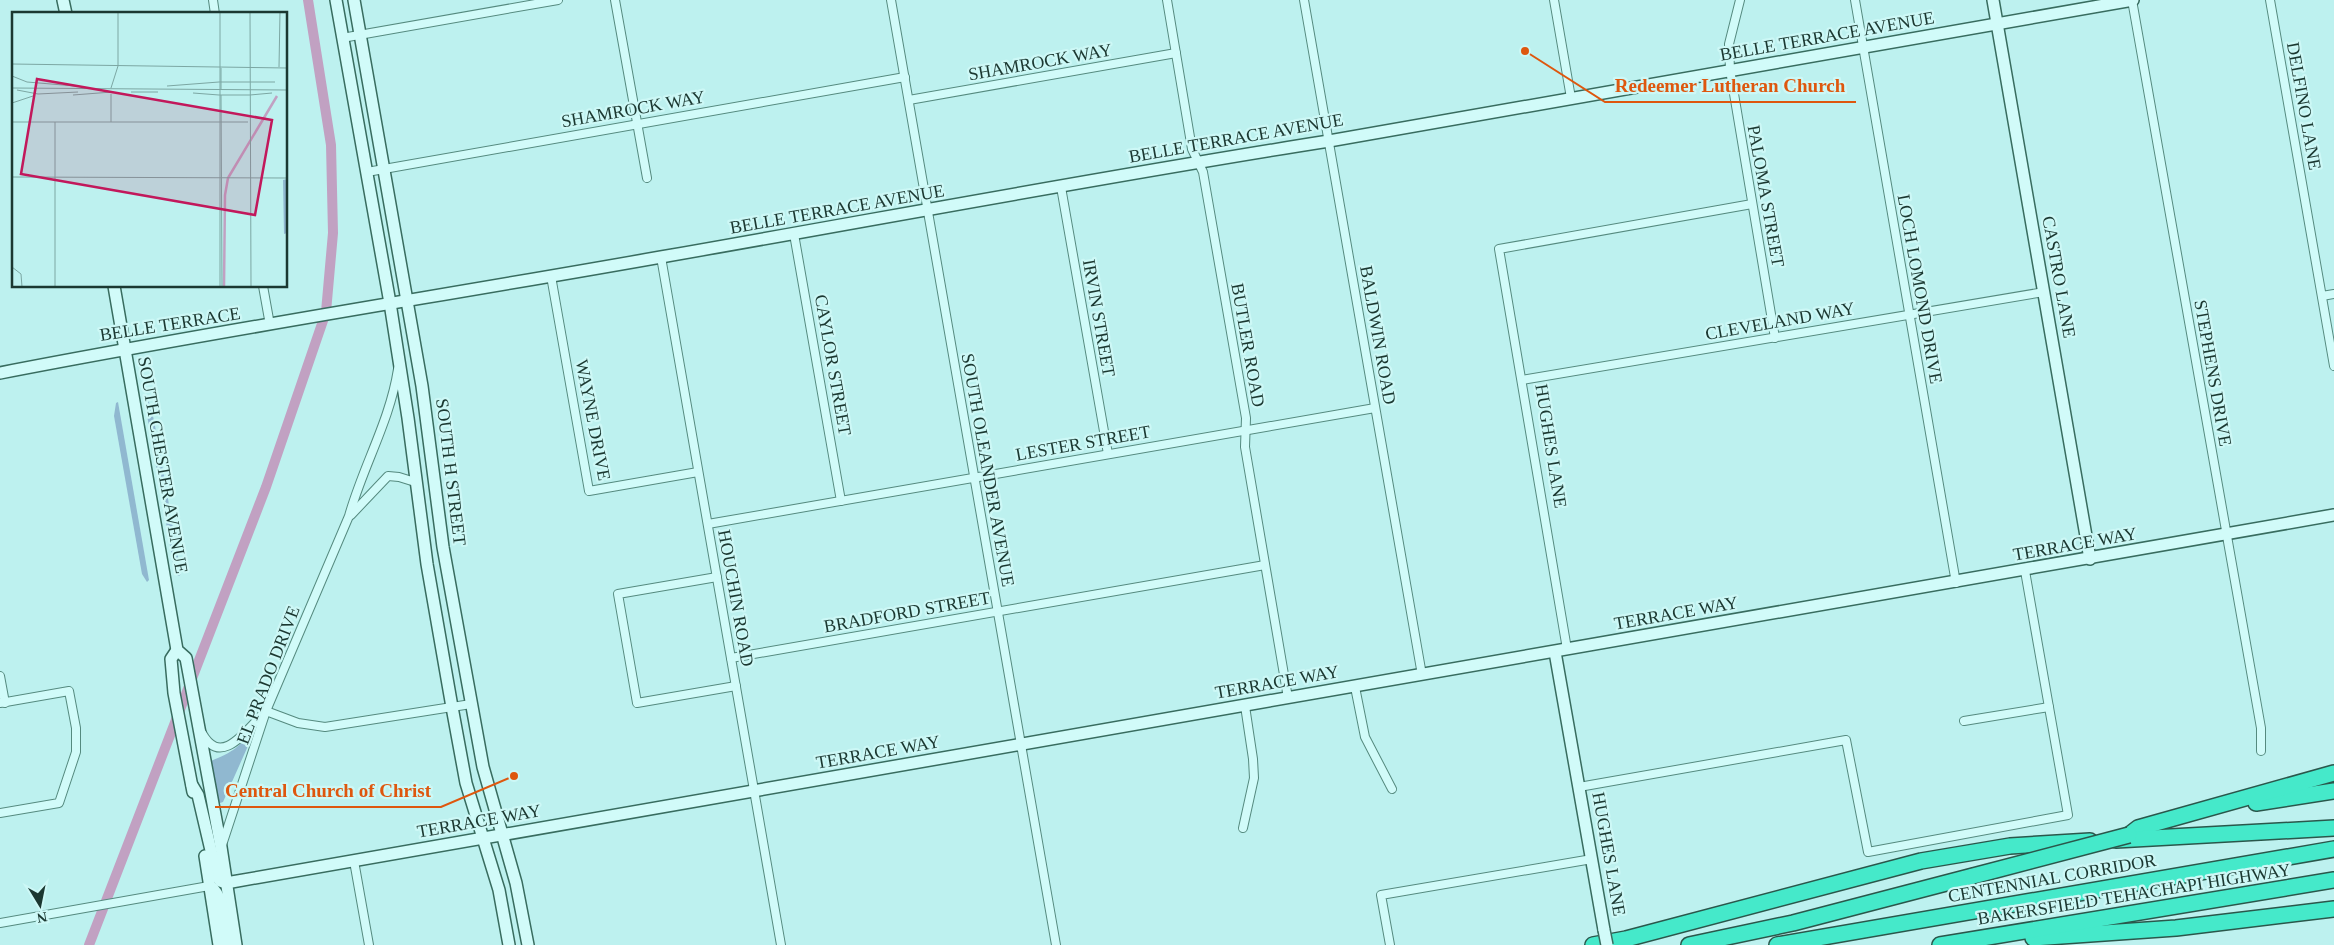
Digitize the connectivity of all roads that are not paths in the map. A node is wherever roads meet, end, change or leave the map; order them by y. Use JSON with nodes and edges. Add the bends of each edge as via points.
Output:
{"nodes":[{"id":1,"x":336,"y":0,"type":"edge"},
{"id":2,"x":354,"y":0,"type":"edge"},
{"id":3,"x":558,"y":0,"type":"edge"},
{"id":4,"x":615,"y":0,"type":"edge"},
{"id":5,"x":891,"y":0,"type":"edge"},
{"id":6,"x":1166,"y":0,"type":"edge"},
{"id":7,"x":1304,"y":0,"type":"edge"},
{"id":8,"x":1554,"y":0,"type":"edge"},
{"id":9,"x":1740,"y":0,"type":"edge"},
{"id":10,"x":1855,"y":0,"type":"edge"},
{"id":11,"x":1993,"y":0,"type":"edge"},
{"id":12,"x":2132,"y":0,"type":"edge"},
{"id":13,"x":2270,"y":0,"type":"edge"},
{"id":14,"x":1998,"y":24,"type":"junction"},
{"id":15,"x":360,"y":34,"type":"junction"},
{"id":16,"x":342,"y":38,"type":"junction"},
{"id":17,"x":1863,"y":47,"type":"junction"},
{"id":18,"x":1176,"y":54,"type":"junction"},
{"id":19,"x":1730,"y":70,"type":"junction"},
{"id":20,"x":905,"y":77,"type":"junction"},
{"id":21,"x":1571,"y":98,"type":"junction"},
{"id":22,"x":909,"y":100,"type":"junction"},
{"id":23,"x":637,"y":124,"type":"junction"},
{"id":24,"x":1329,"y":140,"type":"junction"},
{"id":25,"x":1197,"y":161,"type":"junction"},
{"id":26,"x":384,"y":168,"type":"junction"},
{"id":27,"x":367,"y":172,"type":"junction"},
{"id":28,"x":646,"y":178,"type":"dead end"},
{"id":29,"x":1061,"y":187,"type":"junction"},
{"id":30,"x":1752,"y":204,"type":"junction"},
{"id":31,"x":928,"y":210,"type":"junction"},
{"id":32,"x":794,"y":234,"type":"junction"},
{"id":33,"x":661,"y":257,"type":"junction"},
{"id":34,"x":551,"y":276,"type":"junction"},
{"id":35,"x":114,"y":288,"type":"edge"},
{"id":36,"x":263,"y":288,"type":"edge"},
{"id":37,"x":2044,"y":292,"type":"junction"},
{"id":38,"x":2334,"y":294,"type":"edge"},
{"id":39,"x":2322,"y":296,"type":"junction"},
{"id":40,"x":408,"y":301,"type":"junction"},
{"id":41,"x":390,"y":303,"type":"junction"},
{"id":42,"x":345,"y":312,"type":"joint"},
{"id":43,"x":1910,"y":315,"type":"junction"},
{"id":44,"x":270,"y":326,"type":"junction"},
{"id":45,"x":1775,"y":338,"type":"junction"},
{"id":46,"x":125,"y":348,"type":"junction"},
{"id":47,"x":399,"y":363,"type":"junction"},
{"id":48,"x":2334,"y":366,"type":"edge"},
{"id":49,"x":0,"y":373,"type":"edge"},
{"id":50,"x":1522,"y":380,"type":"junction"},
{"id":51,"x":1375,"y":408,"type":"junction"},
{"id":52,"x":1245,"y":430,"type":"junction"},
{"id":53,"x":1108,"y":454,"type":"junction"},
{"id":54,"x":698,"y":472,"type":"junction"},
{"id":55,"x":974,"y":478,"type":"junction"},
{"id":56,"x":415,"y":482,"type":"junction"},
{"id":57,"x":841,"y":501,"type":"junction"},
{"id":58,"x":2334,"y":515,"type":"edge"},
{"id":59,"x":349,"y":516,"type":"junction"},
{"id":60,"x":708,"y":524,"type":"junction"},
{"id":61,"x":2226,"y":534,"type":"junction"},
{"id":62,"x":2090,"y":559,"type":"junction"},
{"id":63,"x":1265,"y":565,"type":"junction"},
{"id":64,"x":2025,"y":570,"type":"junction"},
{"id":65,"x":717,"y":577,"type":"junction"},
{"id":66,"x":1956,"y":582,"type":"junction"},
{"id":67,"x":998,"y":611,"type":"junction"},
{"id":68,"x":178,"y":650,"type":"junction"},
{"id":69,"x":1567,"y":650,"type":"junction"},
{"id":70,"x":1555,"y":652,"type":"junction"},
{"id":71,"x":731,"y":658,"type":"junction"},
{"id":72,"x":1422,"y":675,"type":"junction"},
{"id":73,"x":0,"y":676,"type":"edge"},
{"id":74,"x":736,"y":686,"type":"junction"},
{"id":75,"x":1355,"y":687,"type":"junction"},
{"id":76,"x":1288,"y":698,"type":"junction"},
{"id":77,"x":2,"y":703,"type":"edge"},
{"id":78,"x":471,"y":704,"type":"junction"},
{"id":79,"x":1245,"y":706,"type":"junction"},
{"id":80,"x":2049,"y":707,"type":"junction"},
{"id":81,"x":452,"y":708,"type":"junction"},
{"id":82,"x":266,"y":710,"type":"junction"},
{"id":83,"x":197,"y":718,"type":"junction"},
{"id":84,"x":1964,"y":721,"type":"dead end"},
{"id":85,"x":1021,"y":744,"type":"junction"},
{"id":86,"x":2261,"y":752,"type":"dead end"},
{"id":87,"x":2334,"y":773,"type":"edge"},
{"id":88,"x":192,"y":785,"type":"junction"},
{"id":89,"x":1579,"y":787,"type":"junction"},
{"id":90,"x":1392,"y":789,"type":"dead end"},
{"id":91,"x":754,"y":791,"type":"junction"},
{"id":92,"x":2334,"y":791,"type":"edge"},
{"id":93,"x":2211,"y":812,"type":"junction"},
{"id":94,"x":0,"y":814,"type":"edge"},
{"id":95,"x":1243,"y":828,"type":"dead end"},
{"id":96,"x":2334,"y":828,"type":"edge"},
{"id":97,"x":501,"y":835,"type":"junction"},
{"id":98,"x":483,"y":838,"type":"junction"},
{"id":99,"x":221,"y":847,"type":"junction"},
{"id":100,"x":2334,"y":849,"type":"edge"},
{"id":101,"x":1592,"y":859,"type":"junction"},
{"id":102,"x":354,"y":861,"type":"junction"},
{"id":103,"x":2334,"y":880,"type":"edge"},
{"id":104,"x":226,"y":883,"type":"junction"},
{"id":105,"x":209,"y":886,"type":"junction"},
{"id":106,"x":2334,"y":909,"type":"edge"},
{"id":107,"x":0,"y":924,"type":"edge"},
{"id":108,"x":1947,"y":944,"type":"edge"},
{"id":109,"x":219,"y":945,"type":"edge"},
{"id":110,"x":228,"y":945,"type":"edge"},
{"id":111,"x":236,"y":945,"type":"edge"},
{"id":112,"x":369,"y":945,"type":"edge"},
{"id":113,"x":509,"y":945,"type":"edge"},
{"id":114,"x":528,"y":945,"type":"edge"},
{"id":115,"x":781,"y":945,"type":"edge"},
{"id":116,"x":1056,"y":945,"type":"edge"},
{"id":117,"x":1390,"y":945,"type":"edge"},
{"id":118,"x":1593,"y":945,"type":"edge"},
{"id":119,"x":1607,"y":945,"type":"edge"},
{"id":120,"x":1689,"y":945,"type":"edge"},
{"id":121,"x":1777,"y":945,"type":"edge"}],
"edges":[{"from":1,"to":16,"type":"street","name":"SOUTH H STREET"},
{"from":2,"to":15,"type":"street","name":"SOUTH H STREET"},
{"from":3,"to":15,"type":"street"},
{"from":4,"to":23,"type":"street"},
{"from":5,"to":20,"type":"street","name":"SOUTH OLEANDER AVENUE"},
{"from":6,"to":18,"type":"street","name":"BUTLER ROAD"},
{"from":7,"to":24,"type":"street","name":"BALDWIN ROAD"},
{"from":8,"to":21,"type":"street"},
{"from":9,"to":19,"type":"street","name":"PALOMA STREET","via":[[1729,44]]},
{"from":10,"to":17,"type":"street","name":"LOCH LOMOND DRIVE"},
{"from":11,"to":14,"type":"street","name":"CASTRO LANE"},
{"from":12,"to":14,"type":"street","name":"BELLE TERRACE AVENUE"},
{"from":12,"to":61,"type":"street","name":"STEPHENS DRIVE"},
{"from":13,"to":39,"type":"street","name":"DELFINO LANE"},
{"from":14,"to":17,"type":"street","name":"BELLE TERRACE AVENUE"},
{"from":14,"to":37,"type":"street","name":"CASTRO LANE"},
{"from":15,"to":16,"type":"street"},
{"from":15,"to":26,"type":"street","name":"SOUTH H STREET"},
{"from":16,"to":27,"type":"street","name":"SOUTH H STREET"},
{"from":17,"to":19,"type":"street","name":"BELLE TERRACE AVENUE"},
{"from":17,"to":43,"type":"street","name":"LOCH LOMOND DRIVE"},
{"from":18,"to":22,"type":"street","name":"SHAMROCK WAY"},
{"from":18,"to":25,"type":"street","name":"BUTLER ROAD"},
{"from":19,"to":21,"type":"street","name":"BELLE TERRACE AVENUE"},
{"from":19,"to":30,"type":"street","name":"PALOMA STREET"},
{"from":20,"to":22,"type":"street","name":"SOUTH OLEANDER AVENUE"},
{"from":20,"to":23,"type":"street","name":"SHAMROCK WAY"},
{"from":21,"to":24,"type":"street","name":"BELLE TERRACE AVENUE"},
{"from":22,"to":31,"type":"street","name":"SOUTH OLEANDER AVENUE"},
{"from":23,"to":26,"type":"street","name":"SHAMROCK WAY"},
{"from":23,"to":28,"type":"street"},
{"from":24,"to":25,"type":"street","name":"BELLE TERRACE AVENUE"},
{"from":24,"to":51,"type":"street","name":"BALDWIN ROAD"},
{"from":25,"to":29,"type":"street","name":"BELLE TERRACE AVENUE"},
{"from":25,"to":52,"type":"street","name":"BUTLER ROAD","via":[[1204,172],[1246,418]]},
{"from":26,"to":27,"type":"street","name":"SHAMROCK WAY"},
{"from":26,"to":40,"type":"street","name":"SOUTH H STREET"},
{"from":27,"to":41,"type":"street","name":"SOUTH H STREET"},
{"from":29,"to":31,"type":"street","name":"BELLE TERRACE AVENUE"},
{"from":29,"to":53,"type":"street","name":"IRVIN STREET"},
{"from":30,"to":45,"type":"street","name":"PALOMA STREET"},
{"from":30,"to":50,"type":"street","name":"HUGHES LANE","via":[[1499,249]]},
{"from":31,"to":32,"type":"street","name":"BELLE TERRACE AVENUE"},
{"from":31,"to":55,"type":"street","name":"SOUTH OLEANDER AVENUE"},
{"from":32,"to":33,"type":"street","name":"BELLE TERRACE AVENUE"},
{"from":32,"to":57,"type":"street","name":"CAYLOR STREET"},
{"from":33,"to":34,"type":"street","name":"BELLE TERRACE AVENUE"},
{"from":33,"to":54,"type":"street","name":"HOUCHIN ROAD"},
{"from":34,"to":40,"type":"street","name":"BELLE TERRACE AVENUE"},
{"from":34,"to":54,"type":"street","name":"WAYNE DRIVE","via":[[589,491]]},
{"from":35,"to":46,"type":"street","name":"SOUTH CHESTER AVENUE"},
{"from":36,"to":44,"type":"street"},
{"from":37,"to":43,"type":"street","name":"CLEVELAND WAY"},
{"from":37,"to":62,"type":"street","name":"CASTRO LANE"},
{"from":38,"to":39,"type":"street"},
{"from":39,"to":48,"type":"street","name":"DELFINO LANE"},
{"from":40,"to":41,"type":"street","name":"BELLE TERRACE AVENUE"},
{"from":40,"to":78,"type":"street","name":"SOUTH H STREET","via":[[443,547]]},
{"from":41,"to":42,"type":"street","name":"BELLE TERRACE AVENUE"},
{"from":41,"to":47,"type":"street","name":"SOUTH H STREET"},
{"from":42,"to":44,"type":"street","name":"BELLE TERRACE"},
{"from":43,"to":45,"type":"street","name":"CLEVELAND WAY"},
{"from":43,"to":66,"type":"street","name":"LOCH LOMOND DRIVE"},
{"from":44,"to":46,"type":"street","name":"BELLE TERRACE"},
{"from":45,"to":50,"type":"street","name":"CLEVELAND WAY"},
{"from":46,"to":49,"type":"street","name":"BELLE TERRACE"},
{"from":46,"to":68,"type":"street","name":"SOUTH CHESTER AVENUE"},
{"from":47,"to":56,"type":"street","name":"SOUTH H STREET"},
{"from":47,"to":59,"type":"street","name":"EL PRADO DRIVE","via":[[390,409]]},
{"from":50,"to":69,"type":"street","name":"HUGHES LANE"},
{"from":51,"to":52,"type":"street","name":"LESTER STREET"},
{"from":51,"to":72,"type":"street","name":"BALDWIN ROAD"},
{"from":52,"to":53,"type":"street","name":"LESTER STREET"},
{"from":52,"to":63,"type":"street","name":"BUTLER ROAD"},
{"from":53,"to":55,"type":"street","name":"LESTER STREET"},
{"from":54,"to":60,"type":"street","name":"HOUCHIN ROAD"},
{"from":55,"to":57,"type":"street","name":"LESTER STREET"},
{"from":55,"to":67,"type":"street","name":"SOUTH OLEANDER AVENUE"},
{"from":56,"to":59,"type":"street","name":"EL PRADO DRIVE","via":[[388,476]]},
{"from":56,"to":81,"type":"street","name":"SOUTH H STREET"},
{"from":57,"to":60,"type":"street","name":"LESTER STREET"},
{"from":58,"to":61,"type":"street","name":"TERRACE WAY"},
{"from":59,"to":82,"type":"street","name":"EL PRADO DRIVE"},
{"from":60,"to":65,"type":"street","name":"HOUCHIN ROAD"},
{"from":61,"to":62,"type":"street","name":"TERRACE WAY"},
{"from":61,"to":86,"type":"street","name":"STEPHENS DRIVE","via":[[2261,728]]},
{"from":62,"to":64,"type":"street","name":"TERRACE WAY"},
{"from":63,"to":67,"type":"street","name":"BRADFORD STREET"},
{"from":63,"to":76,"type":"street","name":"BUTLER ROAD"},
{"from":64,"to":66,"type":"street","name":"TERRACE WAY"},
{"from":64,"to":80,"type":"street"},
{"from":65,"to":71,"type":"street","name":"HOUCHIN ROAD"},
{"from":65,"to":74,"type":"street","via":[[618,594],[637,703]]},
{"from":66,"to":69,"type":"street","name":"TERRACE WAY"},
{"from":67,"to":71,"type":"street","name":"BRADFORD STREET"},
{"from":67,"to":85,"type":"street","name":"SOUTH OLEANDER AVENUE"},
{"from":68,"to":83,"type":"street","name":"SOUTH CHESTER AVENUE","via":[[186,658]]},
{"from":68,"to":88,"type":"street","name":"SOUTH CHESTER AVENUE","via":[[171,659]]},
{"from":69,"to":70,"type":"street","name":"TERRACE WAY"},
{"from":70,"to":72,"type":"street","name":"TERRACE WAY"},
{"from":70,"to":89,"type":"street","name":"HUGHES LANE"},
{"from":71,"to":74,"type":"street","name":"HOUCHIN ROAD"},
{"from":72,"to":75,"type":"street","name":"TERRACE WAY"},
{"from":73,"to":77,"type":"street"},
{"from":74,"to":91,"type":"street","name":"HOUCHIN ROAD"},
{"from":75,"to":76,"type":"street","name":"TERRACE WAY"},
{"from":75,"to":90,"type":"street","via":[[1365,738]]},
{"from":76,"to":79,"type":"street","name":"TERRACE WAY"},
{"from":77,"to":94,"type":"street","via":[[69,691],[76,728],[76,752],[59,803]]},
{"from":78,"to":81,"type":"street"},
{"from":78,"to":97,"type":"street","name":"SOUTH H STREET"},
{"from":79,"to":85,"type":"street","name":"TERRACE WAY"},
{"from":79,"to":95,"type":"street","via":[[1254,778]]},
{"from":80,"to":84,"type":"street"},
{"from":80,"to":89,"type":"street","via":[[2068,815],[1868,852],[1846,740]]},
{"from":81,"to":82,"type":"street","via":[[325,727],[298,723]]},
{"from":81,"to":98,"type":"street","name":"SOUTH H STREET","via":[[466,783]]},
{"from":82,"to":83,"type":"street","via":[[241,737],[220,749],[203,736]]},
{"from":82,"to":99,"type":"street","name":"EL PRADO DRIVE"},
{"from":83,"to":99,"type":"street","name":"SOUTH CHESTER AVENUE"},
{"from":85,"to":91,"type":"street","name":"TERRACE WAY"},
{"from":85,"to":116,"type":"street","name":"SOUTH OLEANDER AVENUE"},
{"from":87,"to":93,"type":"highway"},
{"from":88,"to":104,"type":"street","via":[[201,807],[217,876]]},
{"from":88,"to":105,"type":"street","name":"SOUTH CHESTER AVENUE"},
{"from":89,"to":101,"type":"street","name":"HUGHES LANE"},
{"from":91,"to":97,"type":"street","name":"TERRACE WAY"},
{"from":91,"to":115,"type":"street","name":"HOUCHIN ROAD"},
{"from":92,"to":93,"type":"highway"},
{"from":93,"to":120,"type":"highway","bridge":true,"via":[[2140,834],[1810,919]]},
{"from":96,"to":118,"type":"highway","via":[[1999,847],[1920,861]]},
{"from":97,"to":98,"type":"street","name":"TERRACE WAY"},
{"from":97,"to":114,"type":"street","name":"SOUTH H STREET","via":[[516,883]]},
{"from":98,"to":102,"type":"street","name":"TERRACE WAY"},
{"from":98,"to":113,"type":"street","name":"SOUTH H STREET","via":[[500,890]]},
{"from":99,"to":104,"type":"street","name":"SOUTH CHESTER AVENUE"},
{"from":100,"to":121,"type":"highway","name":"CENTENNIAL CORRIDOR"},
{"from":101,"to":117,"type":"street","via":[[1381,895]]},
{"from":101,"to":119,"type":"street","name":"HUGHES LANE","bridge":true},
{"from":102,"to":104,"type":"street","name":"TERRACE WAY"},
{"from":102,"to":112,"type":"street"},
{"from":103,"to":108,"type":"highway","name":"BAKERSFIELD TEHACHAPI HIGHWAY"},
{"from":104,"to":111,"type":"street","name":"SOUTH CHESTER AVENUE"},
{"from":105,"to":107,"type":"street"},
{"from":105,"to":109,"type":"street","name":"SOUTH CHESTER AVENUE"},
{"from":105,"to":110,"type":"street","via":[[220,902]]},
{"from":106,"to":108,"type":"highway","via":[[2134,931]]}]}
